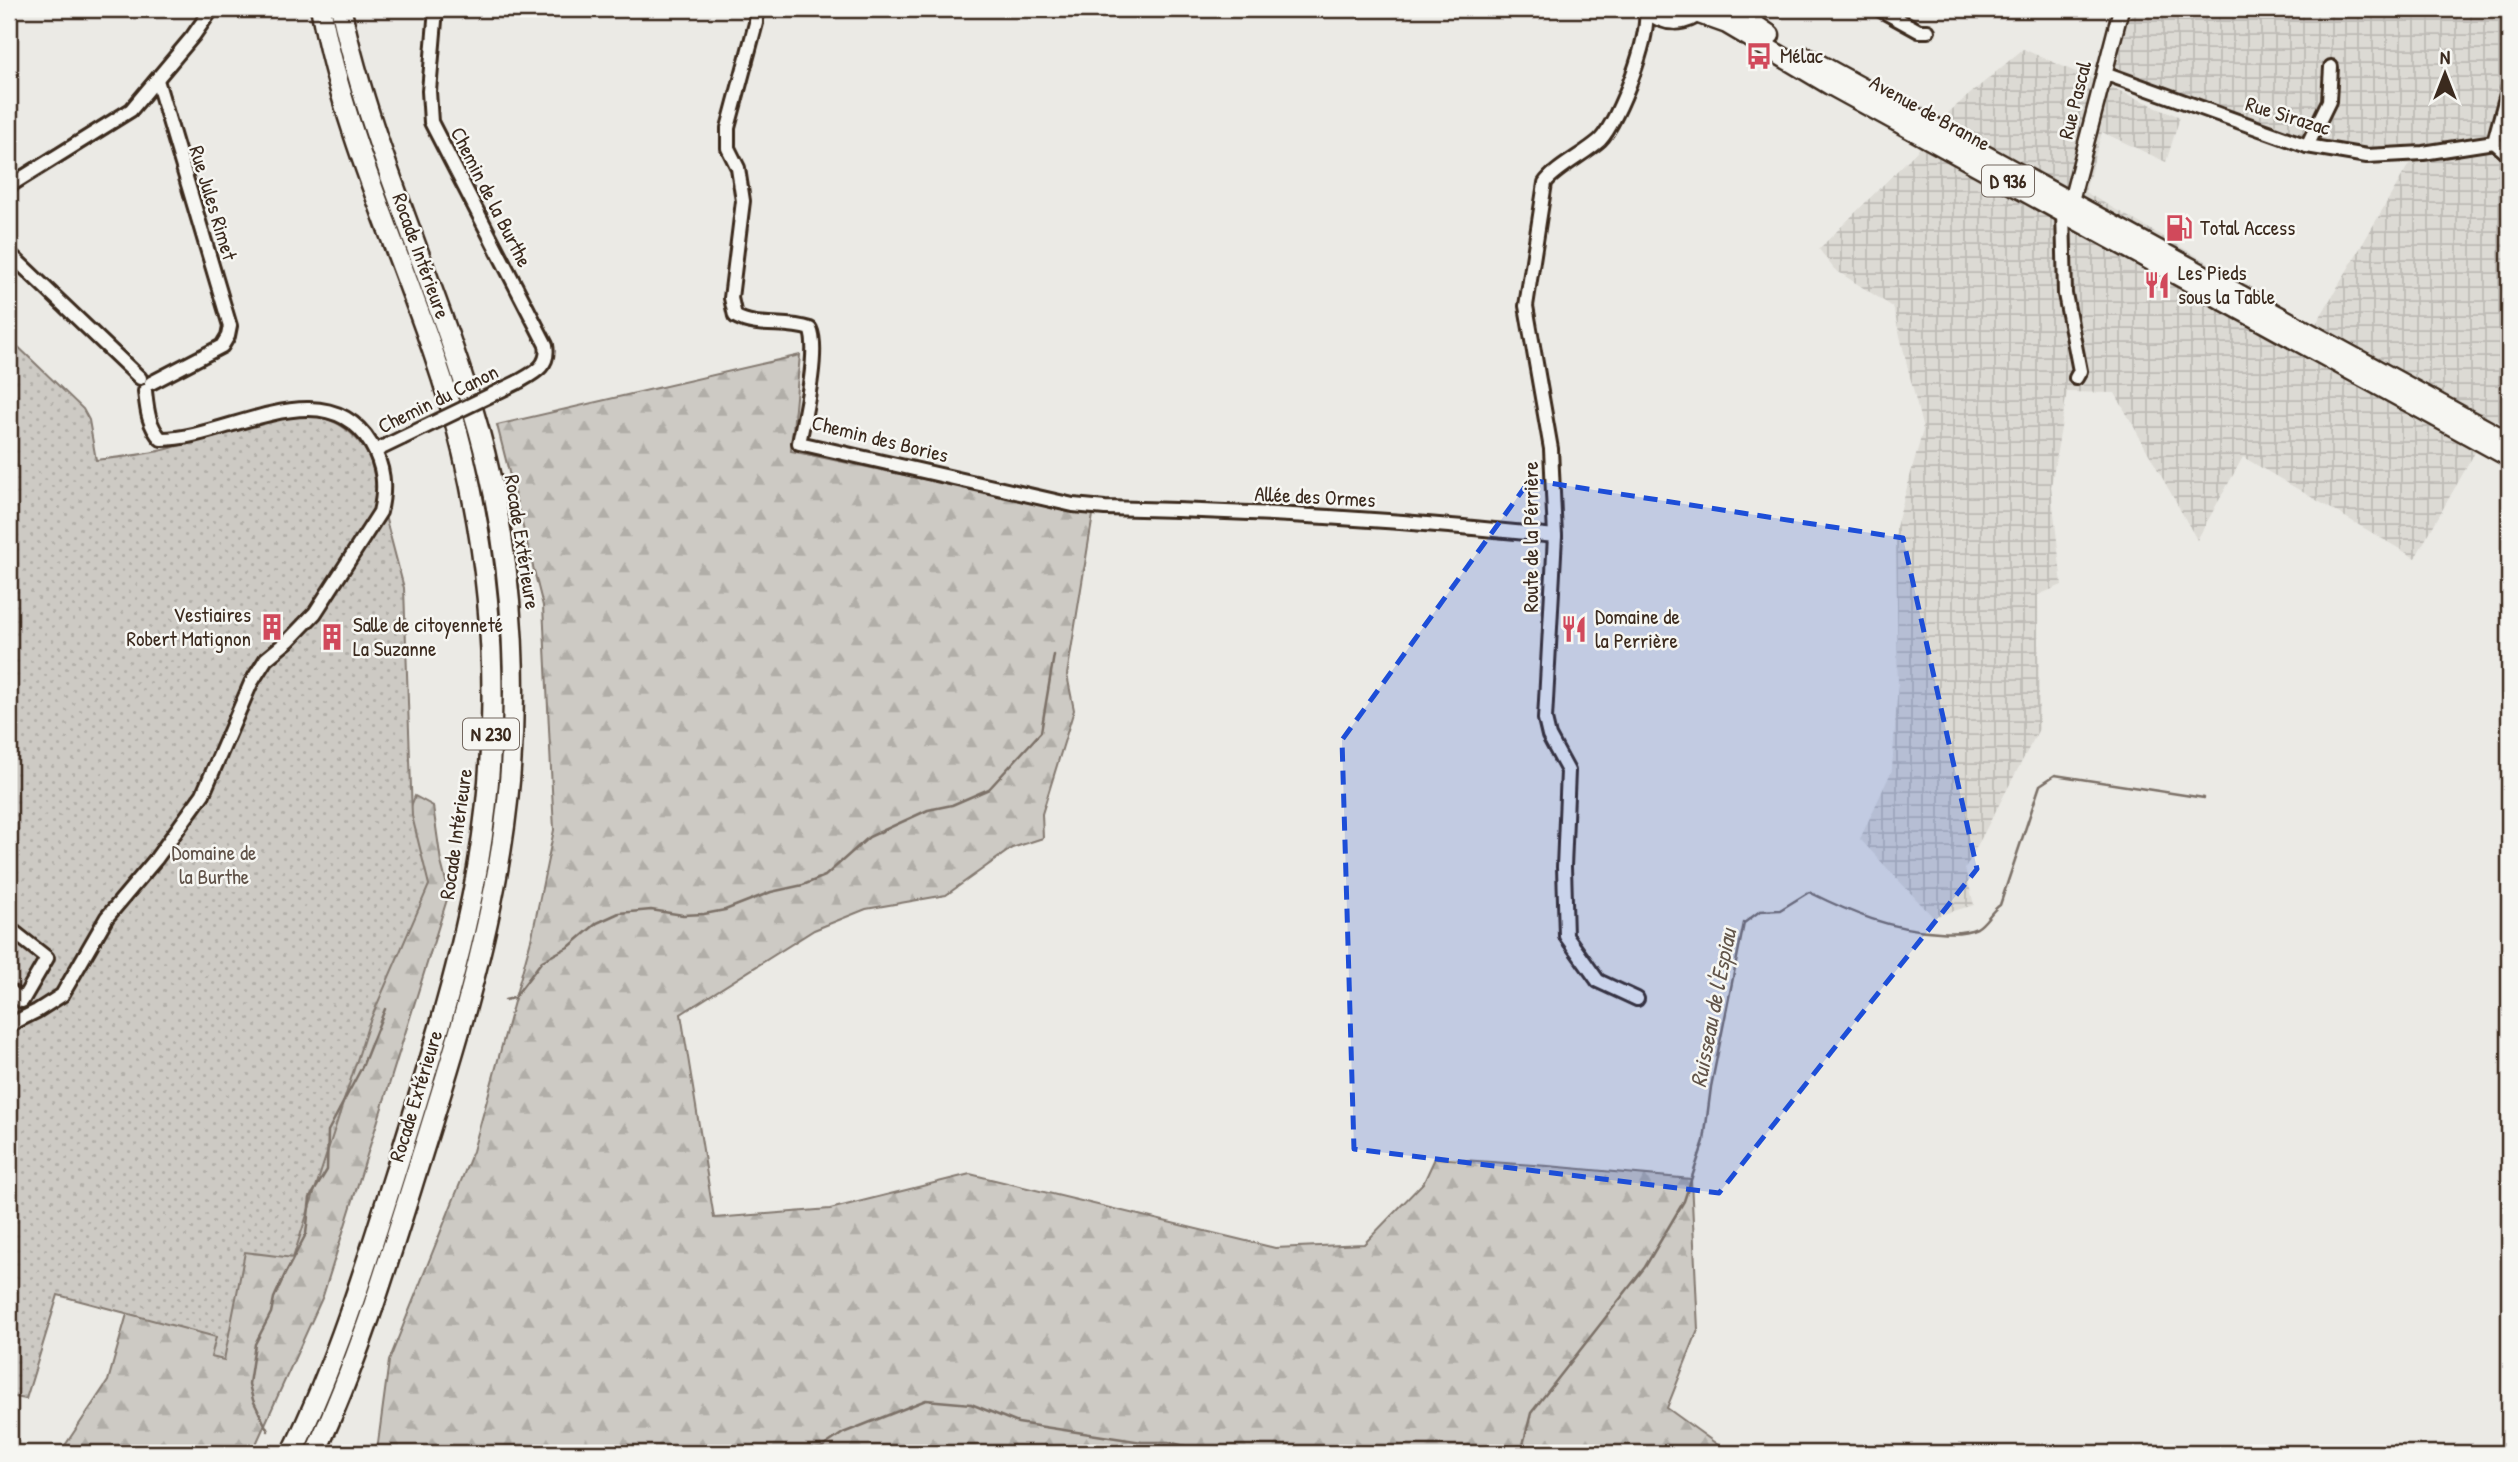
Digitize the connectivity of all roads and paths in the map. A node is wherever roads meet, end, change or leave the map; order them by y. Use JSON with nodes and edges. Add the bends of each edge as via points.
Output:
{"nodes":[{"id":1,"x":209,"y":9,"type":"edge"},
{"id":2,"x":321,"y":9,"type":"edge"},
{"id":3,"x":341,"y":9,"type":"edge"},
{"id":4,"x":436,"y":9,"type":"edge"},
{"id":5,"x":756,"y":9,"type":"edge"},
{"id":6,"x":1647,"y":9,"type":"edge"},
{"id":7,"x":1732,"y":9,"type":"edge"},
{"id":8,"x":1879,"y":9,"type":"edge"},
{"id":9,"x":2121,"y":9,"type":"edge"},
{"id":10,"x":1699,"y":11,"type":"edge"},
{"id":11,"x":1672,"y":20,"type":"junction"},
{"id":12,"x":1928,"y":31,"type":"dead end"},
{"id":13,"x":1646,"y":35,"type":"junction"},
{"id":14,"x":2331,"y":67,"type":"dead end"},
{"id":15,"x":2104,"y":73,"type":"junction"},
{"id":16,"x":157,"y":80,"type":"junction"},
{"id":17,"x":2509,"y":86,"type":"edge"},
{"id":18,"x":2494,"y":142,"type":"junction"},
{"id":19,"x":2307,"y":146,"type":"junction"},
{"id":20,"x":2509,"y":155,"type":"edge"},
{"id":21,"x":9,"y":186,"type":"edge"},
{"id":22,"x":2067,"y":206,"type":"junction"},
{"id":23,"x":9,"y":253,"type":"edge"},
{"id":24,"x":2076,"y":378,"type":"dead end"},
{"id":25,"x":518,"y":382,"type":"joint"},
{"id":26,"x":145,"y":384,"type":"junction"},
{"id":27,"x":2509,"y":442,"type":"edge"},
{"id":28,"x":375,"y":450,"type":"junction"},
{"id":29,"x":2509,"y":457,"type":"edge"},
{"id":30,"x":1073,"y":505,"type":"joint"},
{"id":31,"x":1555,"y":536,"type":"junction"},
{"id":32,"x":9,"y":928,"type":"edge"},
{"id":33,"x":9,"y":990,"type":"edge"},
{"id":34,"x":1637,"y":999,"type":"dead end"},
{"id":35,"x":9,"y":1025,"type":"edge"},
{"id":36,"x":292,"y":1453,"type":"edge"},
{"id":37,"x":315,"y":1453,"type":"edge"}],
"edges":[{"from":1,"to":16,"type":"street"},
{"from":2,"to":36,"type":"highway","name":"Rocade Intérieure","number":"N 230","via":[[373,192],[435,360],[462,449],[485,575],[492,640],[492,725],[478,864],[451,985],[366,1266]]},
{"from":3,"to":37,"type":"highway","name":"Rocade Extérieure","number":"N 230","via":[[388,173],[450,341],[482,444],[506,566],[513,721],[501,849],[456,1042],[363,1337]]},
{"from":4,"to":25,"type":"street","name":"Chemin de la Burthe","via":[[431,122],[546,345],[546,360],[539,370]]},
{"from":5,"to":30,"type":"street","name":"Chemin des Bories","via":[[728,128],[743,201],[731,298],[734,316],[744,321],[810,329],[808,396],[799,443]]},
{"from":6,"to":11,"type":"main road"},
{"from":6,"to":13,"type":"street"},
{"from":7,"to":22,"type":"main road","name":"Avenue de Branne","number":"D 936","via":[[1837,75]]},
{"from":8,"to":12,"type":"street","via":[[1919,31]]},
{"from":9,"to":15,"type":"street","name":"Rue Pascal"},
{"from":10,"to":11,"type":"main road"},
{"from":10,"to":22,"type":"main road","name":"Avenue de Branne","number":"D 936","via":[[1830,85]]},
{"from":11,"to":13,"type":"street"},
{"from":13,"to":31,"type":"street","name":"Route de la Pérrière","via":[[1619,109],[1603,137],[1545,183],[1526,306],[1551,449]]},
{"from":14,"to":19,"type":"street","via":[[2329,101]]},
{"from":15,"to":19,"type":"street","name":"Rue Sirazac"},
{"from":15,"to":22,"type":"street","name":"Rue Pascal"},
{"from":16,"to":21,"type":"street","via":[[131,110]]},
{"from":16,"to":26,"type":"street","name":"Rue Jules Rimet","via":[[229,326],[222,346]]},
{"from":17,"to":18,"type":"street"},
{"from":18,"to":19,"type":"street","name":"Rue Sirazac","via":[[2367,156]]},
{"from":18,"to":20,"type":"street"},
{"from":22,"to":24,"type":"street","via":[[2065,294],[2080,371]]},
{"from":22,"to":27,"type":"main road","name":"Avenue de Branne","number":"D 936"},
{"from":22,"to":29,"type":"main road","name":"Avenue de Branne","number":"D 936"},
{"from":23,"to":26,"type":"street"},
{"from":25,"to":28,"type":"street","name":"Chemin du Canon","bridge":true},
{"from":26,"to":28,"type":"street","via":[[150,423],[161,439],[176,440],[260,416],[323,410],[342,415],[357,426]]},
{"from":28,"to":35,"type":"street","via":[[384,484],[380,512],[314,613],[266,659],[203,794],[107,918],[62,995]]},
{"from":30,"to":31,"type":"street","name":"Allée des Ormes","via":[[1420,522]]},
{"from":31,"to":34,"type":"street","name":"Route de la Pérrière","via":[[1545,719],[1568,771],[1566,936],[1598,981]]},
{"from":32,"to":33,"type":"street","via":[[47,958],[22,1001]]}]}
